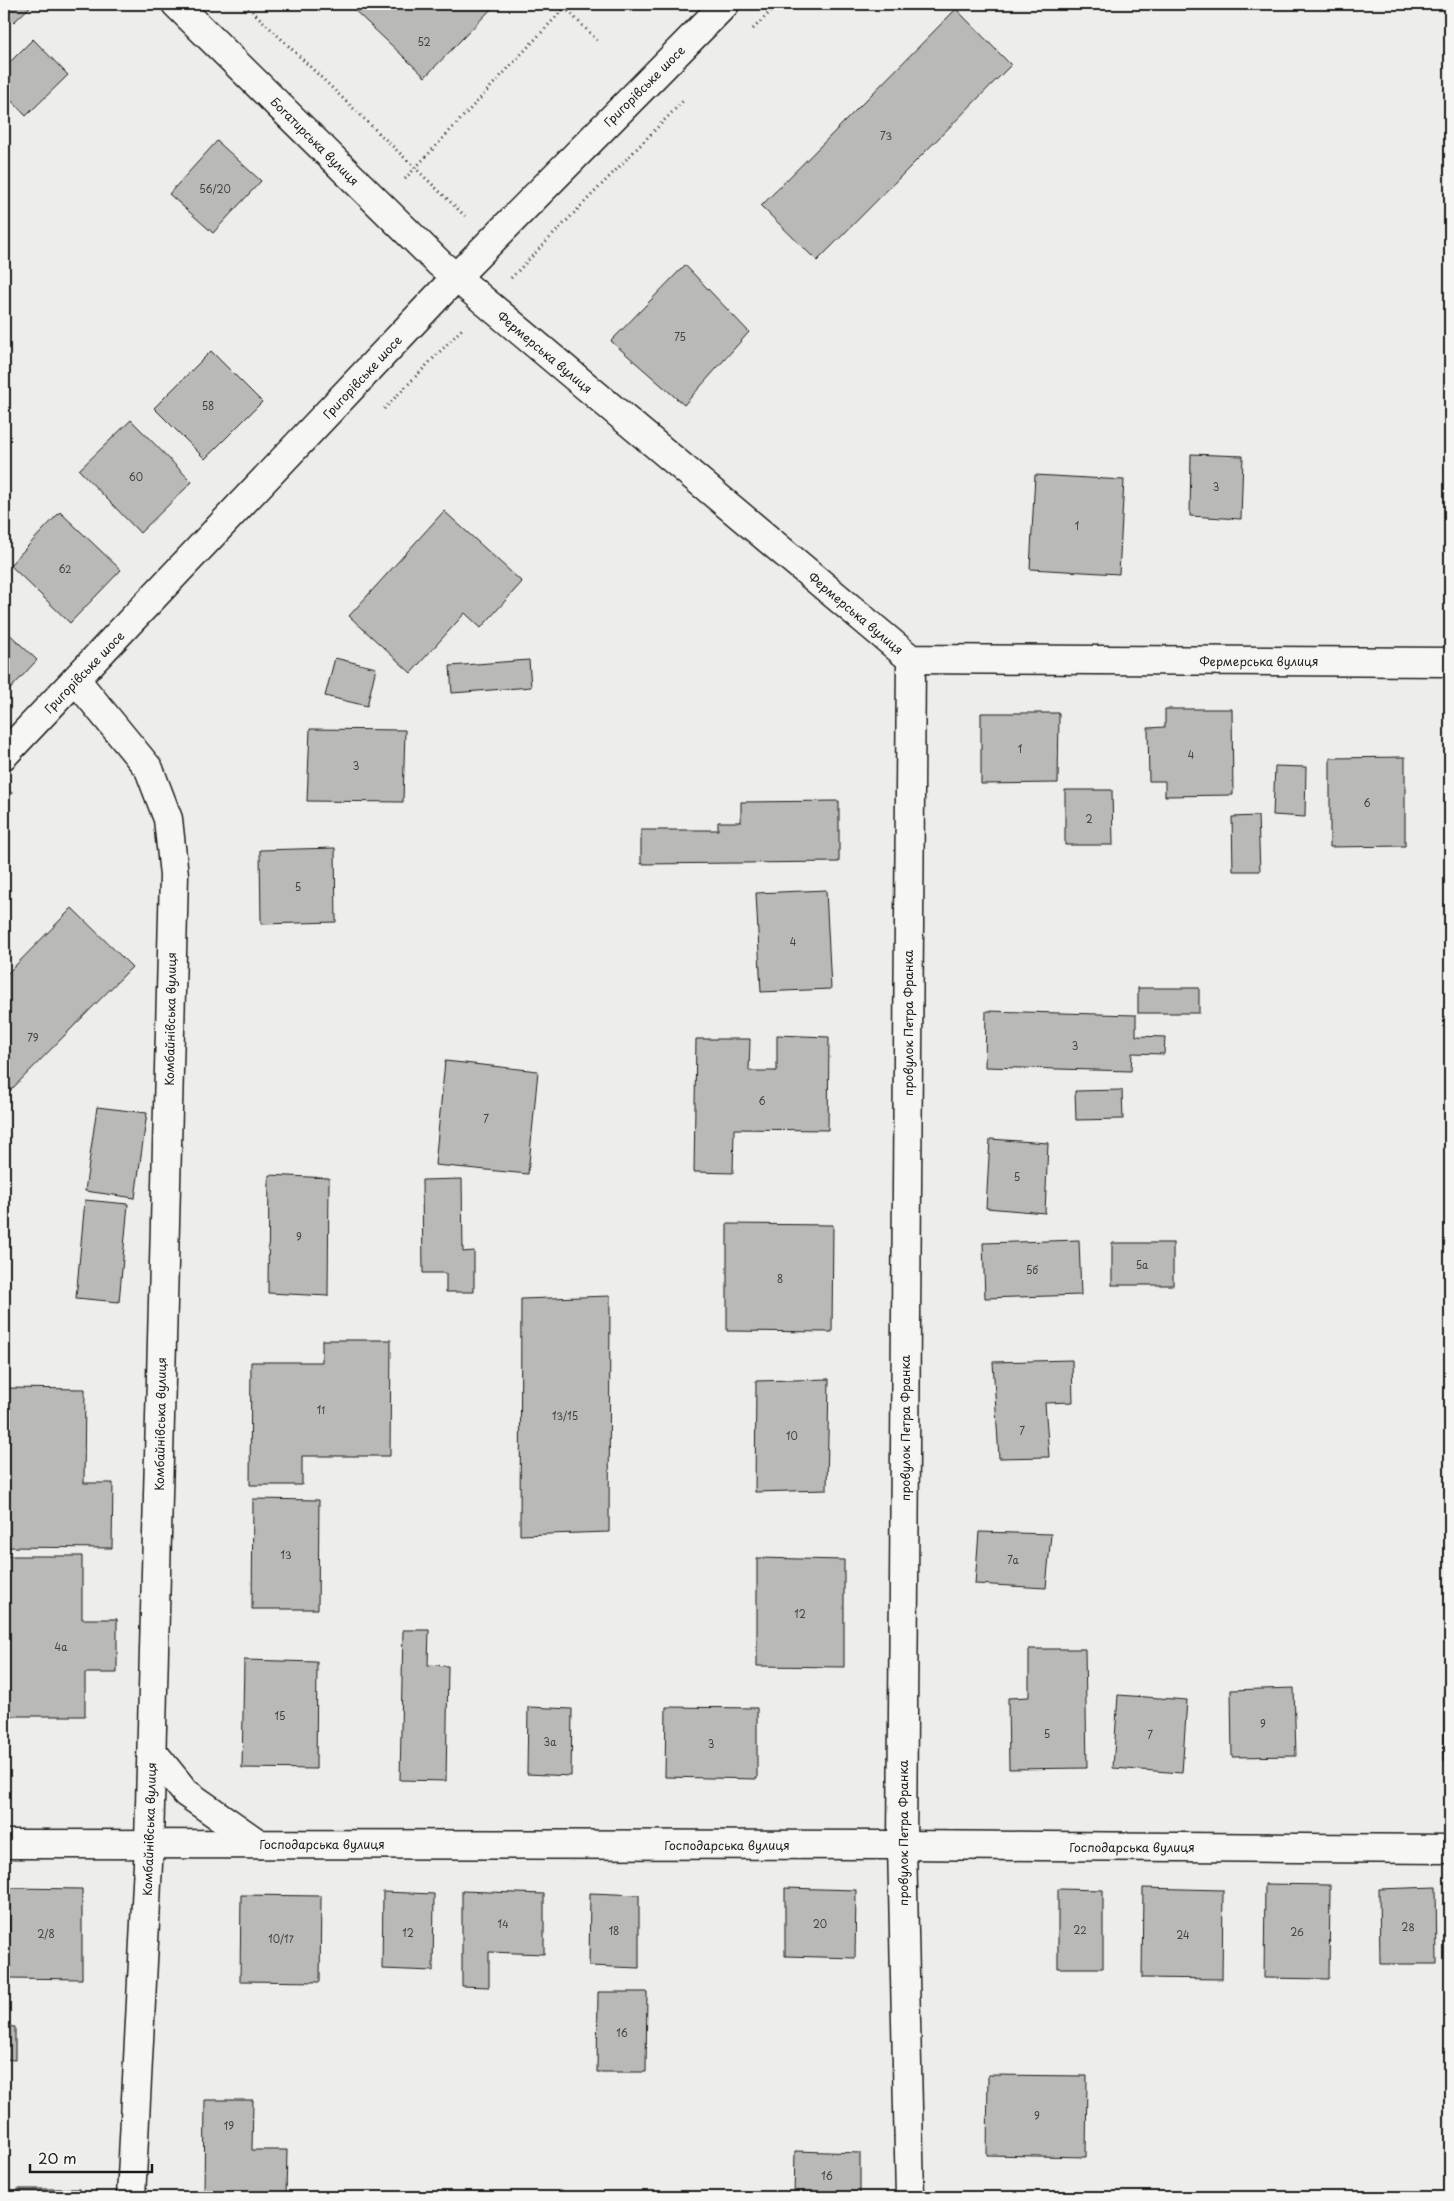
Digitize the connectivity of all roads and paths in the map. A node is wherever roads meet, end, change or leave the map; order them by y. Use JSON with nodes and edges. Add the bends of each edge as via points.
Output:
{"nodes":[{"id":1,"x":176,"y":4,"type":"edge"},
{"id":2,"x":245,"y":4,"type":"edge"},
{"id":3,"x":561,"y":4,"type":"edge"},
{"id":4,"x":568,"y":4,"type":"edge"},
{"id":5,"x":725,"y":4,"type":"edge"},
{"id":6,"x":778,"y":4,"type":"edge"},
{"id":7,"x":564,"y":7,"type":"junction"},
{"id":8,"x":750,"y":32,"type":"dead end"},
{"id":9,"x":598,"y":41,"type":"dead end"},
{"id":10,"x":688,"y":96,"type":"dead end"},
{"id":11,"x":415,"y":168,"type":"junction"},
{"id":12,"x":381,"y":205,"type":"junction"},
{"id":13,"x":491,"y":241,"type":"junction"},
{"id":14,"x":456,"y":278,"type":"junction"},
{"id":15,"x":486,"y":303,"type":"junction"},
{"id":16,"x":382,"y":411,"type":"dead end"},
{"id":17,"x":911,"y":659,"type":"junction"},
{"id":18,"x":1450,"y":662,"type":"edge"},
{"id":19,"x":76,"y":680,"type":"junction"},
{"id":20,"x":4,"y":755,"type":"edge"},
{"id":21,"x":17,"y":786,"type":"dead end"},
{"id":22,"x":4,"y":800,"type":"edge"},
{"id":23,"x":152,"y":1751,"type":"junction"},
{"id":24,"x":4,"y":1844,"type":"edge"},
{"id":25,"x":149,"y":1844,"type":"junction"},
{"id":26,"x":259,"y":1844,"type":"junction"},
{"id":27,"x":902,"y":1845,"type":"junction"},
{"id":28,"x":1450,"y":1850,"type":"edge"},
{"id":29,"x":131,"y":2197,"type":"edge"},
{"id":30,"x":910,"y":2197,"type":"edge"}],
"edges":[{"from":1,"to":12,"type":"street","name":"Богатирська вулиця"},
{"from":2,"to":11,"type":"path"},
{"from":3,"to":7,"type":"path"},
{"from":4,"to":7,"type":"path"},
{"from":5,"to":13,"type":"street","name":"Григорівське шосе"},
{"from":6,"to":8,"type":"path"},
{"from":7,"to":9,"type":"path"},
{"from":7,"to":11,"type":"path"},
{"from":10,"to":15,"type":"path"},
{"from":11,"to":12,"type":"path"},
{"from":11,"to":13,"type":"path"},
{"from":12,"to":14,"type":"street","name":"Богатирська вулиця"},
{"from":13,"to":14,"type":"street","name":"Григорівське шосе"},
{"from":14,"to":15,"type":"street","name":"Фермерська вулиця"},
{"from":14,"to":19,"type":"street","name":"Григорівське шосе"},
{"from":15,"to":16,"type":"path"},
{"from":15,"to":17,"type":"street","name":"Фермерська вулиця"},
{"from":17,"to":18,"type":"street","name":"Фермерська вулиця"},
{"from":17,"to":27,"type":"street","name":"провулок Петра Франка"},
{"from":19,"to":20,"type":"street","name":"Григорівське шосе"},
{"from":19,"to":23,"type":"street","name":"Комбайнівська вулиця","via":[[149,768],[168,819],[174,875]]},
{"from":21,"to":22,"type":"path"},
{"from":23,"to":25,"type":"street","name":"Комбайнівська вулиця"},
{"from":23,"to":26,"type":"street","via":[[186,1793]]},
{"from":24,"to":25,"type":"street","name":"Господарська вулиця"},
{"from":25,"to":26,"type":"street","name":"Господарська вулиця"},
{"from":25,"to":29,"type":"street","name":"Комбайнівська вулиця"},
{"from":26,"to":27,"type":"street","name":"Господарська вулиця"},
{"from":27,"to":28,"type":"street","name":"Господарська вулиця"},
{"from":27,"to":30,"type":"street","name":"провулок Петра Франка"}]}
